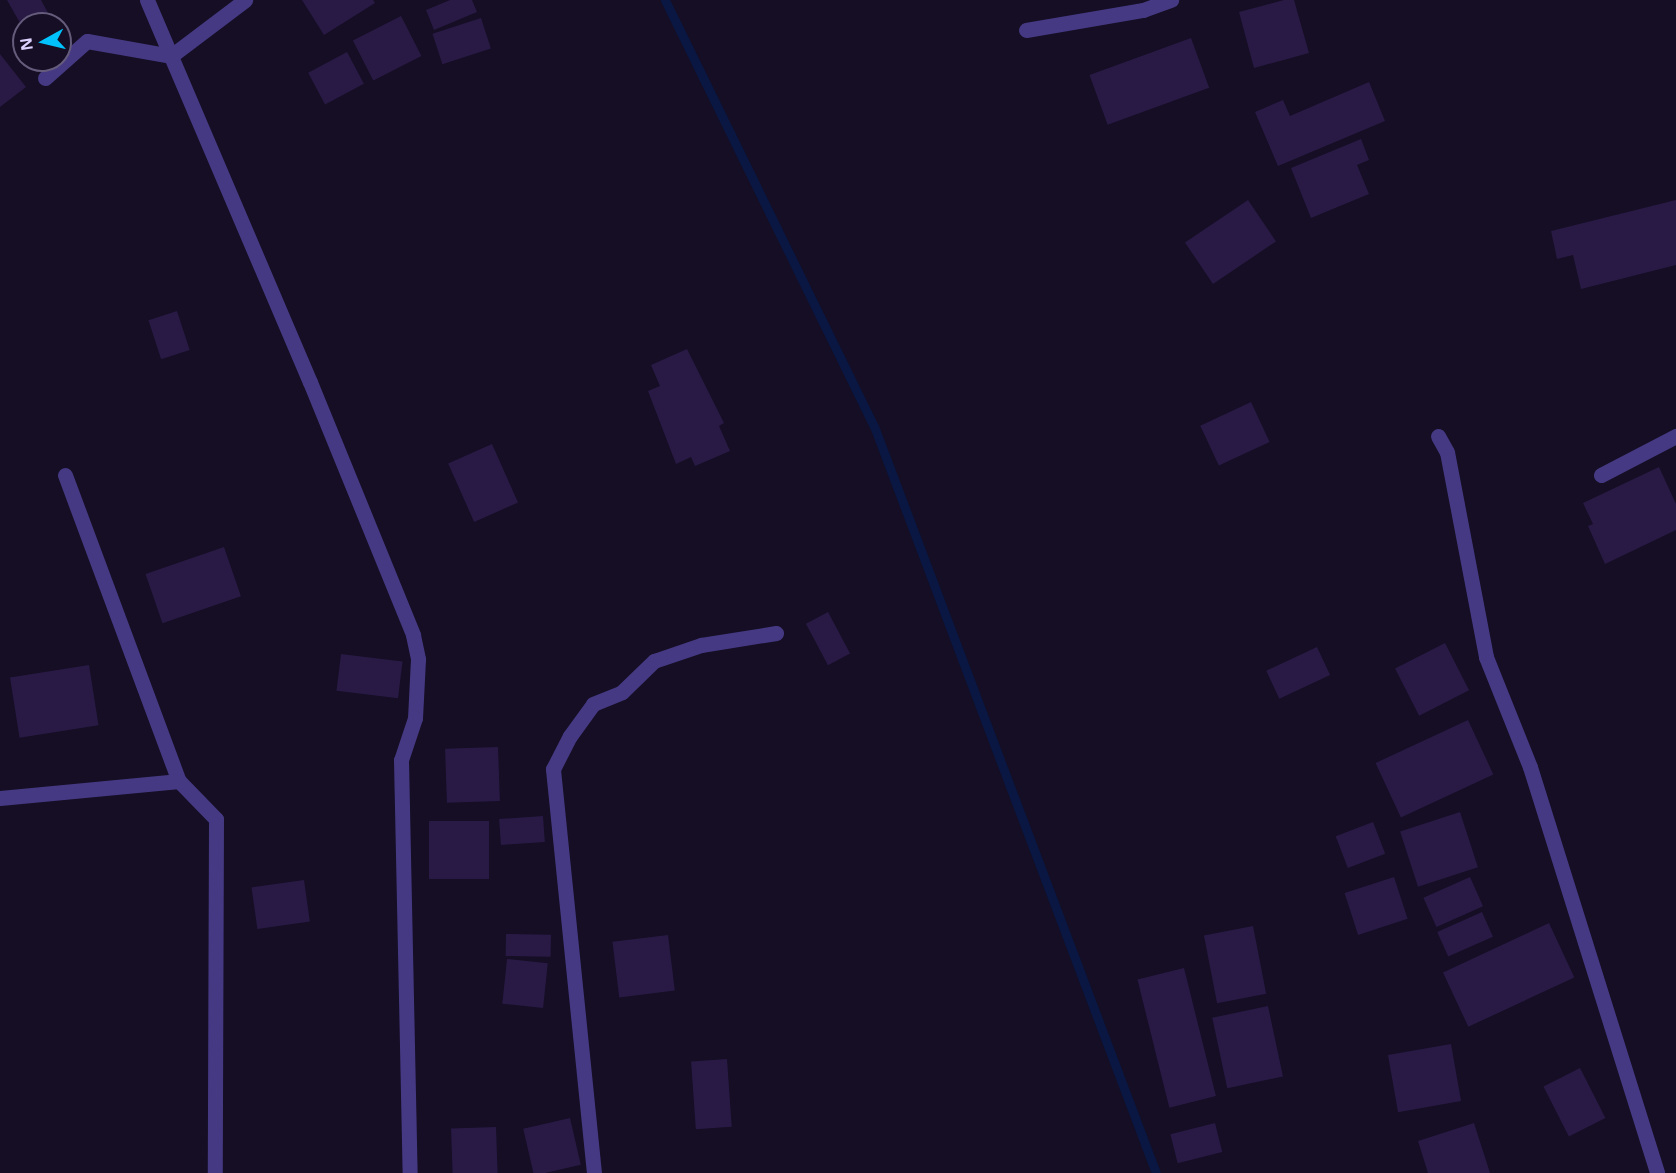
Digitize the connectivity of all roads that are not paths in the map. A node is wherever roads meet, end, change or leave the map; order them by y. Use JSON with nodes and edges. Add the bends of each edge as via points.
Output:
{"nodes":[{"id":1,"x":147,"y":0,"type":"edge"},
{"id":2,"x":245,"y":0,"type":"edge"},
{"id":3,"x":1171,"y":0,"type":"edge"},
{"id":4,"x":1026,"y":30,"type":"dead end"},
{"id":5,"x":171,"y":57,"type":"junction"},
{"id":6,"x":45,"y":78,"type":"dead end"},
{"id":7,"x":1438,"y":436,"type":"dead end"},
{"id":8,"x":1676,"y":436,"type":"edge"},
{"id":9,"x":65,"y":475,"type":"dead end"},
{"id":10,"x":1601,"y":475,"type":"dead end"},
{"id":11,"x":776,"y":633,"type":"dead end"},
{"id":12,"x":179,"y":781,"type":"junction"},
{"id":13,"x":0,"y":798,"type":"edge"},
{"id":14,"x":215,"y":1173,"type":"edge"},
{"id":15,"x":410,"y":1173,"type":"edge"},
{"id":16,"x":594,"y":1173,"type":"edge"},
{"id":17,"x":1657,"y":1173,"type":"edge"}],
"edges":[{"from":1,"to":5,"type":"street"},
{"from":2,"to":5,"type":"street"},
{"from":3,"to":4,"type":"street","via":[[1143,10]]},
{"from":5,"to":6,"type":"street","via":[[87,42]]},
{"from":5,"to":15,"type":"street","via":[[310,382],[412,635],[418,659],[415,718],[401,760]]},
{"from":7,"to":17,"type":"street","via":[[1447,452],[1486,657],[1530,767]]},
{"from":8,"to":10,"type":"street"},
{"from":9,"to":12,"type":"street"},
{"from":11,"to":16,"type":"street","via":[[701,645],[654,661],[622,692],[593,704],[570,735],[553,769],[553,803]]},
{"from":12,"to":13,"type":"street"},
{"from":12,"to":14,"type":"street","via":[[216,819]]}]}
